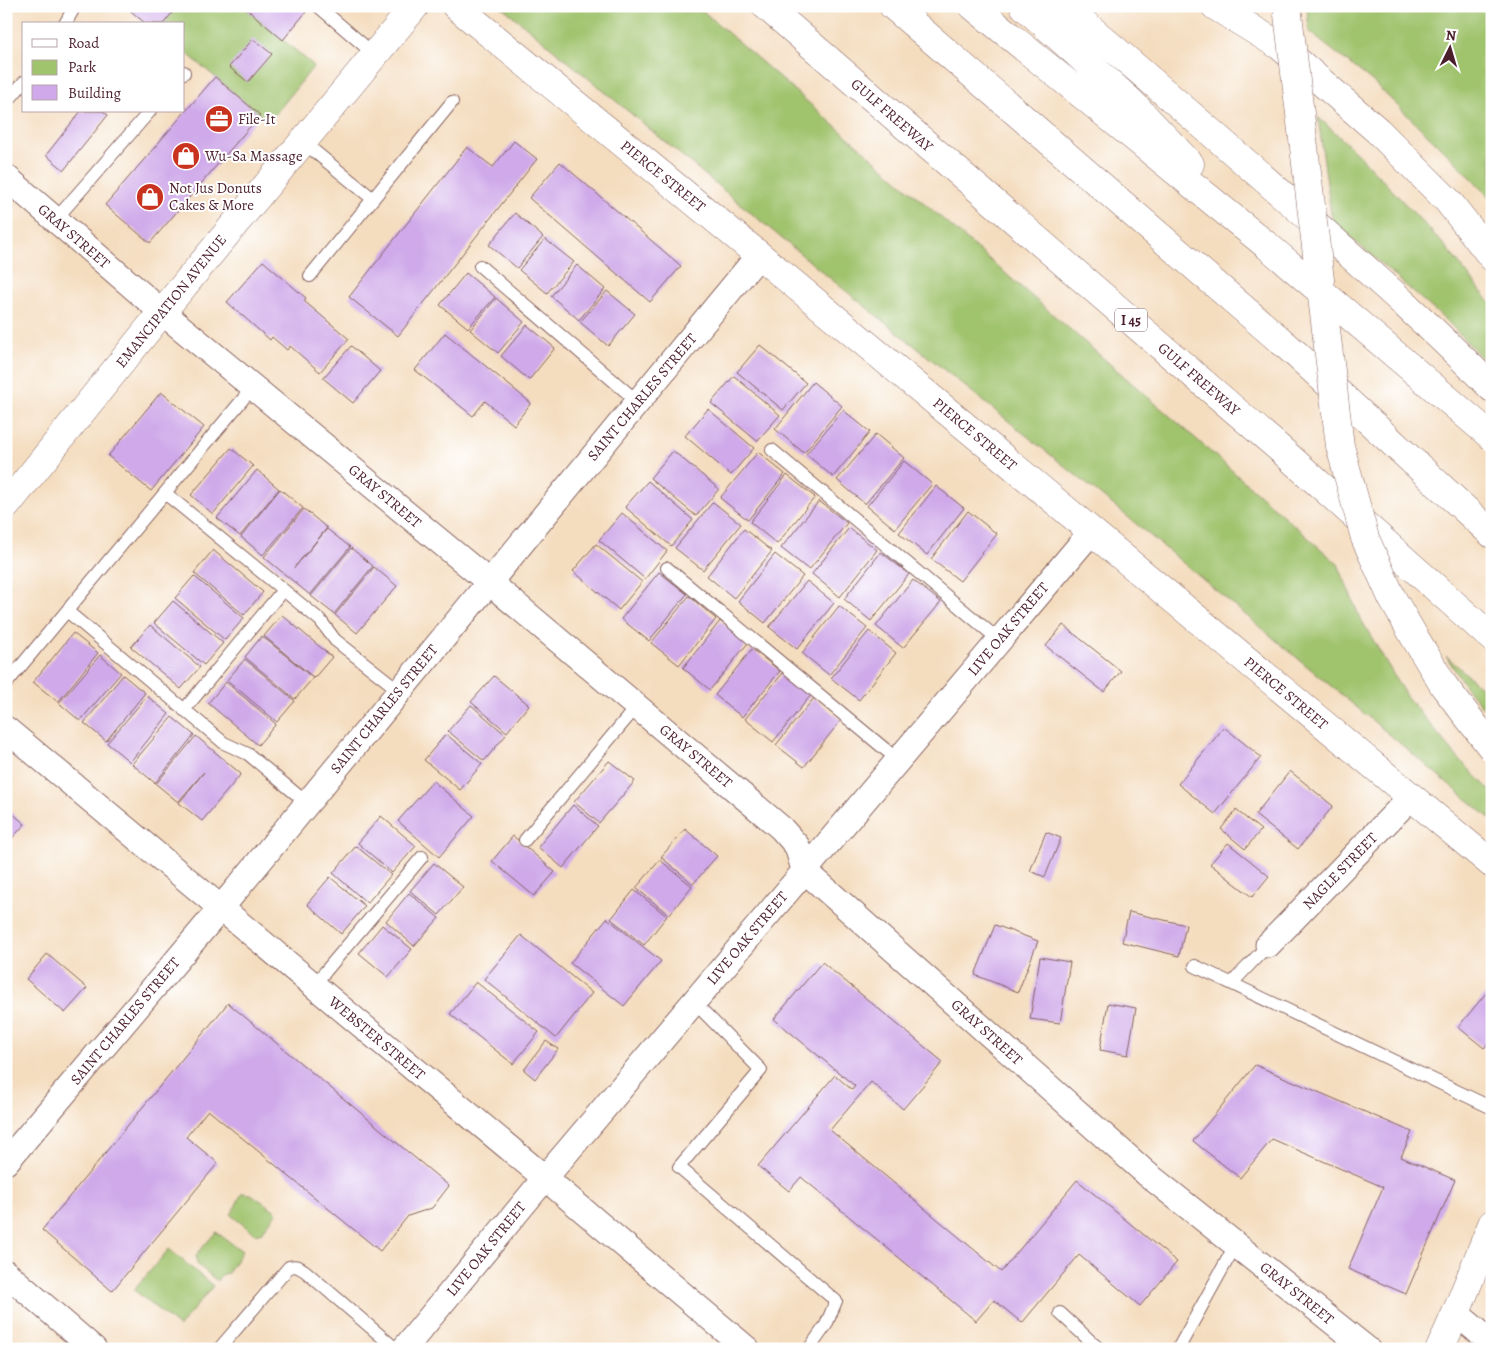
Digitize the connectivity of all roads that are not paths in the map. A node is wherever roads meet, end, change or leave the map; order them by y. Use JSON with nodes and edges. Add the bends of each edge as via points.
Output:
{"nodes":[{"id":1,"x":75,"y":6,"type":"edge"},
{"id":2,"x":318,"y":6,"type":"edge"},
{"id":3,"x":416,"y":6,"type":"edge"},
{"id":4,"x":456,"y":6,"type":"edge"},
{"id":5,"x":766,"y":6,"type":"edge"},
{"id":6,"x":893,"y":6,"type":"edge"},
{"id":7,"x":973,"y":6,"type":"edge"},
{"id":8,"x":1024,"y":6,"type":"edge"},
{"id":9,"x":1064,"y":6,"type":"edge"},
{"id":10,"x":1215,"y":6,"type":"edge"},
{"id":11,"x":1287,"y":6,"type":"edge"},
{"id":12,"x":66,"y":22,"type":"edge"},
{"id":13,"x":375,"y":55,"type":"junction"},
{"id":14,"x":22,"y":84,"type":"edge"},
{"id":15,"x":452,"y":102,"type":"dead end"},
{"id":16,"x":6,"y":103,"type":"edge"},
{"id":17,"x":149,"y":112,"type":"edge"},
{"id":18,"x":303,"y":142,"type":"junction"},
{"id":19,"x":6,"y":177,"type":"edge"},
{"id":20,"x":373,"y":199,"type":"junction"},
{"id":21,"x":55,"y":220,"type":"junction"},
{"id":22,"x":1270,"y":248,"type":"junction"},
{"id":23,"x":759,"y":255,"type":"junction"},
{"id":24,"x":1492,"y":257,"type":"edge"},
{"id":25,"x":480,"y":266,"type":"dead end"},
{"id":26,"x":310,"y":276,"type":"dead end"},
{"id":27,"x":162,"y":312,"type":"junction"},
{"id":28,"x":253,"y":387,"type":"junction"},
{"id":29,"x":1492,"y":388,"type":"edge"},
{"id":30,"x":638,"y":402,"type":"junction"},
{"id":31,"x":1492,"y":437,"type":"edge"},
{"id":32,"x":772,"y":450,"type":"dead end"},
{"id":33,"x":164,"y":493,"type":"junction"},
{"id":34,"x":6,"y":506,"type":"edge"},
{"id":35,"x":1092,"y":530,"type":"junction"},
{"id":36,"x":1492,"y":534,"type":"edge"},
{"id":37,"x":667,"y":568,"type":"dead end"},
{"id":38,"x":489,"y":582,"type":"junction"},
{"id":39,"x":283,"y":590,"type":"junction"},
{"id":40,"x":67,"y":611,"type":"junction"},
{"id":41,"x":1492,"y":638,"type":"edge"},
{"id":42,"x":999,"y":640,"type":"junction"},
{"id":43,"x":6,"y":684,"type":"edge"},
{"id":44,"x":400,"y":691,"type":"junction"},
{"id":45,"x":637,"y":706,"type":"junction"},
{"id":46,"x":184,"y":710,"type":"junction"},
{"id":47,"x":6,"y":729,"type":"edge"},
{"id":48,"x":1492,"y":748,"type":"edge"},
{"id":49,"x":898,"y":760,"type":"junction"},
{"id":50,"x":1411,"y":797,"type":"junction"},
{"id":51,"x":307,"y":803,"type":"junction"},
{"id":52,"x":525,"y":840,"type":"dead end"},
{"id":53,"x":422,"y":857,"type":"dead end"},
{"id":54,"x":1492,"y":864,"type":"edge"},
{"id":55,"x":804,"y":870,"type":"junction"},
{"id":56,"x":221,"y":908,"type":"junction"},
{"id":57,"x":1268,"y":945,"type":"joint"},
{"id":58,"x":1196,"y":966,"type":"dead end"},
{"id":59,"x":1232,"y":983,"type":"junction"},
{"id":60,"x":314,"y":985,"type":"junction"},
{"id":61,"x":694,"y":1001,"type":"junction"},
{"id":62,"x":1492,"y":1108,"type":"edge"},
{"id":63,"x":6,"y":1162,"type":"edge"},
{"id":64,"x":545,"y":1178,"type":"junction"},
{"id":65,"x":1492,"y":1224,"type":"edge"},
{"id":66,"x":1236,"y":1244,"type":"junction"},
{"id":67,"x":6,"y":1273,"type":"edge"},
{"id":68,"x":1060,"y":1313,"type":"dead end"},
{"id":69,"x":1456,"y":1314,"type":"junction"},
{"id":70,"x":1492,"y":1344,"type":"edge"},
{"id":71,"x":94,"y":1349,"type":"edge"},
{"id":72,"x":220,"y":1349,"type":"edge"},
{"id":73,"x":396,"y":1349,"type":"edge"},
{"id":74,"x":404,"y":1349,"type":"edge"},
{"id":75,"x":746,"y":1349,"type":"edge"},
{"id":76,"x":809,"y":1349,"type":"edge"},
{"id":77,"x":1099,"y":1349,"type":"edge"},
{"id":78,"x":1178,"y":1349,"type":"edge"},
{"id":79,"x":1367,"y":1349,"type":"edge"},
{"id":80,"x":1440,"y":1349,"type":"edge"}],
"edges":[{"from":1,"to":12,"type":"lane"},
{"from":2,"to":13,"type":"lane"},
{"from":3,"to":13,"type":"main road","name":"EMANCIPATION AVENUE"},
{"from":4,"to":23,"type":"main road","name":"PIERCE STREET"},
{"from":5,"to":41,"type":"main road","name":"GULF FREEWAY","number":"I 45","via":[[1280,448]]},
{"from":6,"to":36,"type":"main road","via":[[1296,354]]},
{"from":7,"to":22,"type":"main road"},
{"from":8,"to":22,"type":"main road","via":[[1131,102]]},
{"from":9,"to":29,"type":"main road","via":[[1402,300]]},
{"from":10,"to":24,"type":"main road","via":[[1280,46],[1378,131],[1448,201]]},
{"from":11,"to":48,"type":"main road","bridge":true,"via":[[1340,446],[1364,538],[1392,598],[1444,686]]},
{"from":13,"to":18,"type":"main road","name":"EMANCIPATION AVENUE"},
{"from":14,"to":16,"type":"lane"},
{"from":15,"to":20,"type":"lane"},
{"from":17,"to":21,"type":"lane"},
{"from":18,"to":20,"type":"lane"},
{"from":18,"to":27,"type":"main road","name":"EMANCIPATION AVENUE"},
{"from":19,"to":21,"type":"street","name":"GRAY STREET"},
{"from":20,"to":26,"type":"lane"},
{"from":21,"to":27,"type":"street","name":"GRAY STREET"},
{"from":22,"to":31,"type":"main road","bridge":true},
{"from":23,"to":30,"type":"street","name":"SAINT CHARLES STREET"},
{"from":23,"to":35,"type":"main road","name":"PIERCE STREET"},
{"from":25,"to":30,"type":"lane"},
{"from":27,"to":28,"type":"street","name":"GRAY STREET"},
{"from":27,"to":34,"type":"main road","name":"EMANCIPATION AVENUE"},
{"from":28,"to":33,"type":"lane"},
{"from":28,"to":38,"type":"street","name":"GRAY STREET"},
{"from":30,"to":38,"type":"street","name":"SAINT CHARLES STREET"},
{"from":32,"to":42,"type":"lane"},
{"from":33,"to":39,"type":"lane"},
{"from":33,"to":40,"type":"lane"},
{"from":35,"to":42,"type":"street","name":"LIVE OAK STREET"},
{"from":35,"to":50,"type":"main road","name":"PIERCE STREET"},
{"from":37,"to":49,"type":"lane"},
{"from":38,"to":44,"type":"street","name":"SAINT CHARLES STREET"},
{"from":38,"to":45,"type":"street","name":"GRAY STREET"},
{"from":39,"to":44,"type":"lane","via":[[320,620],[335,640]]},
{"from":39,"to":46,"type":"lane"},
{"from":40,"to":43,"type":"lane"},
{"from":40,"to":46,"type":"lane"},
{"from":42,"to":49,"type":"street","name":"LIVE OAK STREET"},
{"from":44,"to":51,"type":"street","name":"SAINT CHARLES STREET"},
{"from":45,"to":52,"type":"lane"},
{"from":45,"to":55,"type":"street","name":"GRAY STREET","via":[[781,828],[797,846]]},
{"from":46,"to":51,"type":"lane","via":[[224,743],[248,754]]},
{"from":47,"to":56,"type":"street","name":"WEBSTER STREET"},
{"from":49,"to":55,"type":"street","name":"LIVE OAK STREET"},
{"from":50,"to":54,"type":"main road","name":"PIERCE STREET"},
{"from":50,"to":57,"type":"street","name":"NAGLE STREET"},
{"from":51,"to":56,"type":"street","name":"SAINT CHARLES STREET"},
{"from":53,"to":60,"type":"lane"},
{"from":55,"to":61,"type":"street","name":"LIVE OAK STREET"},
{"from":55,"to":66,"type":"street","name":"GRAY STREET","via":[[1147,1174]]},
{"from":56,"to":60,"type":"street","name":"WEBSTER STREET"},
{"from":56,"to":63,"type":"street","name":"SAINT CHARLES STREET"},
{"from":57,"to":59,"type":"lane"},
{"from":58,"to":59,"type":"lane"},
{"from":59,"to":62,"type":"lane"},
{"from":60,"to":64,"type":"street","name":"WEBSTER STREET"},
{"from":61,"to":64,"type":"street","name":"LIVE OAK STREET"},
{"from":61,"to":76,"type":"lane","via":[[761,1070],[679,1167],[836,1301],[826,1325]]},
{"from":64,"to":74,"type":"street","name":"LIVE OAK STREET"},
{"from":64,"to":75,"type":"street","name":"WEBSTER STREET"},
{"from":65,"to":69,"type":"main road"},
{"from":66,"to":78,"type":"lane"},
{"from":66,"to":79,"type":"street","name":"GRAY STREET"},
{"from":67,"to":71,"type":"street"},
{"from":68,"to":77,"type":"lane"},
{"from":69,"to":70,"type":"street"},
{"from":69,"to":80,"type":"main road"},
{"from":72,"to":73,"type":"lane","via":[[293,1266],[305,1271]]}]}
